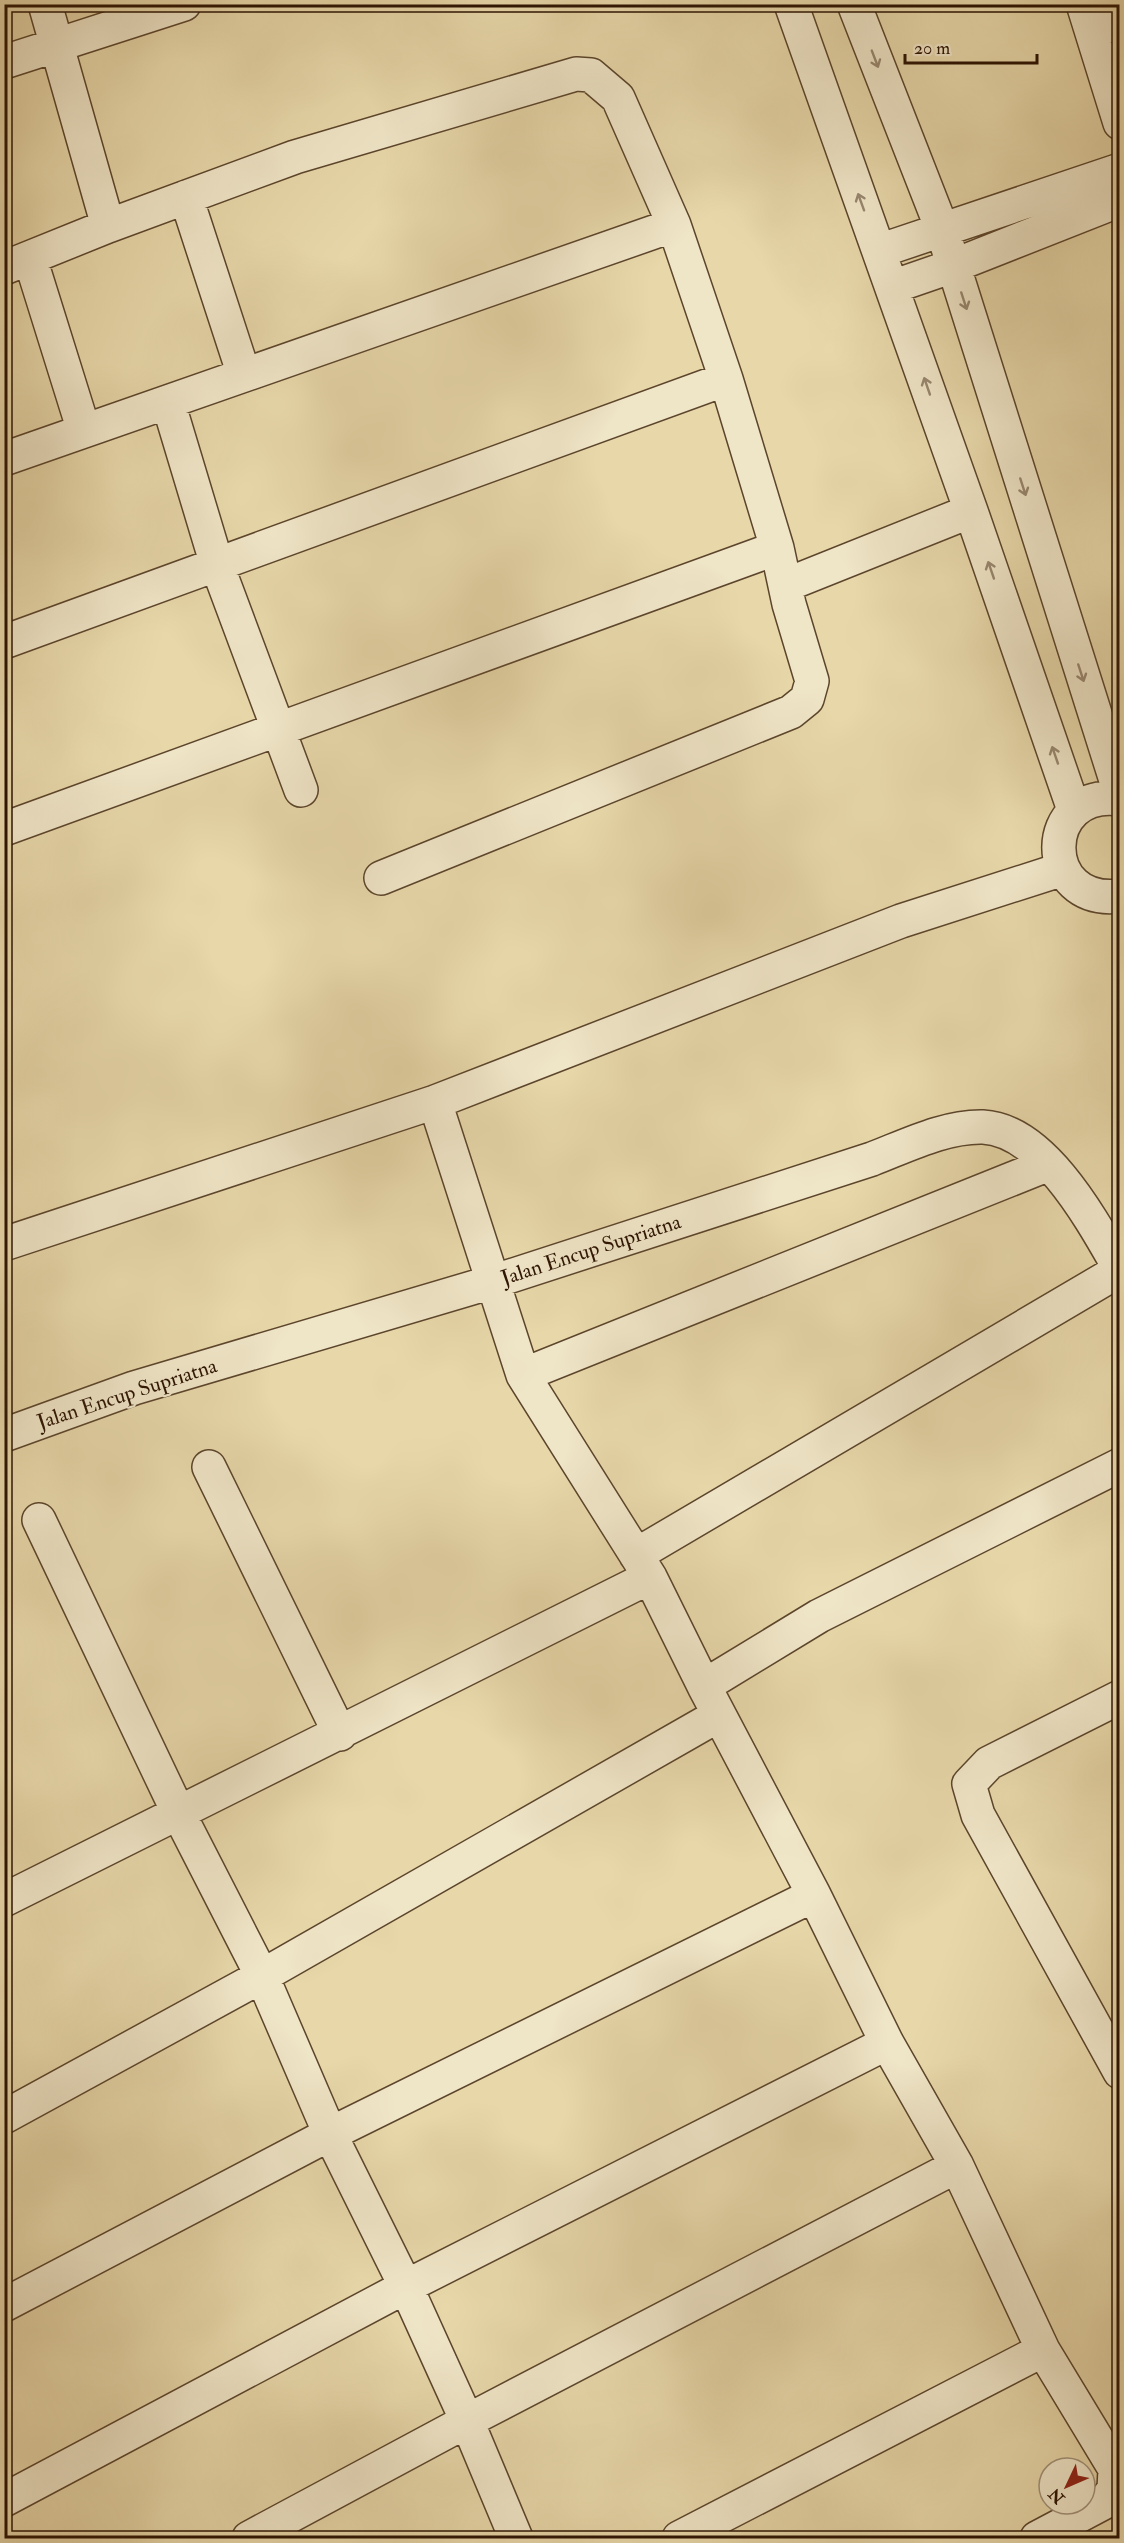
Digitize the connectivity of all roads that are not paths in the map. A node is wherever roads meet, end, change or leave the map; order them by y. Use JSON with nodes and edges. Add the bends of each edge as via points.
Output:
{"nodes":[{"id":1,"x":45,"y":4,"type":"edge"},
{"id":2,"x":184,"y":4,"type":"edge"},
{"id":3,"x":791,"y":4,"type":"edge"},
{"id":4,"x":854,"y":4,"type":"edge"},
{"id":5,"x":1098,"y":20,"type":"edge"},
{"id":6,"x":55,"y":44,"type":"junction"},
{"id":7,"x":4,"y":62,"type":"edge"},
{"id":8,"x":1119,"y":123,"type":"edge"},
{"id":9,"x":1119,"y":170,"type":"edge"},
{"id":10,"x":186,"y":197,"type":"junction"},
{"id":11,"x":1119,"y":200,"type":"edge"},
{"id":12,"x":674,"y":225,"type":"junction"},
{"id":13,"x":108,"y":226,"type":"junction"},
{"id":14,"x":942,"y":229,"type":"junction"},
{"id":15,"x":879,"y":251,"type":"junction"},
{"id":16,"x":17,"y":263,"type":"edge"},
{"id":17,"x":953,"y":266,"type":"junction"},
{"id":18,"x":892,"y":287,"type":"junction"},
{"id":19,"x":244,"y":375,"type":"junction"},
{"id":20,"x":726,"y":379,"type":"junction"},
{"id":21,"x":168,"y":402,"type":"junction"},
{"id":22,"x":84,"y":431,"type":"junction"},
{"id":23,"x":4,"y":459,"type":"edge"},
{"id":24,"x":971,"y":511,"type":"junction"},
{"id":25,"x":777,"y":548,"type":"junction"},
{"id":26,"x":217,"y":564,"type":"junction"},
{"id":27,"x":786,"y":585,"type":"junction"},
{"id":28,"x":4,"y":642,"type":"edge"},
{"id":29,"x":278,"y":730,"type":"junction"},
{"id":30,"x":301,"y":790,"type":"dead end"},
{"id":31,"x":1119,"y":794,"type":"edge"},
{"id":32,"x":1119,"y":799,"type":"edge"},
{"id":33,"x":1074,"y":810,"type":"junction"},
{"id":34,"x":4,"y":829,"type":"edge"},
{"id":35,"x":1063,"y":869,"type":"junction"},
{"id":36,"x":381,"y":878,"type":"dead end"},
{"id":37,"x":1119,"y":896,"type":"edge"},
{"id":38,"x":435,"y":1102,"type":"junction"},
{"id":39,"x":1049,"y":1164,"type":"junction"},
{"id":40,"x":4,"y":1244,"type":"edge"},
{"id":41,"x":1119,"y":1269,"type":"edge"},
{"id":42,"x":492,"y":1282,"type":"junction"},
{"id":43,"x":523,"y":1375,"type":"junction"},
{"id":44,"x":4,"y":1435,"type":"edge"},
{"id":45,"x":1119,"y":1465,"type":"edge"},
{"id":46,"x":209,"y":1467,"type":"dead end"},
{"id":47,"x":39,"y":1520,"type":"dead end"},
{"id":48,"x":643,"y":1566,"type":"junction"},
{"id":49,"x":704,"y":1686,"type":"junction"},
{"id":50,"x":1119,"y":1697,"type":"edge"},
{"id":51,"x":719,"y":1715,"type":"junction"},
{"id":52,"x":340,"y":1734,"type":"junction"},
{"id":53,"x":179,"y":1814,"type":"junction"},
{"id":54,"x":6,"y":1894,"type":"edge"},
{"id":55,"x":814,"y":1895,"type":"junction"},
{"id":56,"x":262,"y":1976,"type":"junction"},
{"id":57,"x":887,"y":2043,"type":"junction"},
{"id":58,"x":1119,"y":2072,"type":"edge"},
{"id":59,"x":4,"y":2117,"type":"edge"},
{"id":60,"x":330,"y":2134,"type":"junction"},
{"id":61,"x":957,"y":2166,"type":"junction"},
{"id":62,"x":405,"y":2288,"type":"junction"},
{"id":63,"x":4,"y":2305,"type":"edge"},
{"id":64,"x":1043,"y":2350,"type":"junction"},
{"id":65,"x":467,"y":2421,"type":"junction"},
{"id":66,"x":4,"y":2500,"type":"edge"},
{"id":67,"x":249,"y":2538,"type":"edge"},
{"id":68,"x":516,"y":2538,"type":"edge"},
{"id":69,"x":679,"y":2538,"type":"edge"},
{"id":70,"x":1037,"y":2538,"type":"edge"}],
"edges":[{"from":1,"to":6,"type":"street"},
{"from":2,"to":6,"type":"street"},
{"from":15,"to":3,"type":"street","one_way":true},
{"from":4,"to":14,"type":"street","one_way":true},
{"from":5,"to":8,"type":"street"},
{"from":6,"to":7,"type":"street"},
{"from":6,"to":13,"type":"street"},
{"from":9,"to":14,"type":"street"},
{"from":10,"to":12,"type":"street","via":[[295,157],[585,73],[598,79],[618,98]]},
{"from":10,"to":13,"type":"street"},
{"from":10,"to":19,"type":"street"},
{"from":11,"to":17,"type":"street"},
{"from":12,"to":19,"type":"street"},
{"from":12,"to":20,"type":"street"},
{"from":13,"to":16,"type":"street"},
{"from":14,"to":15,"type":"street"},
{"from":14,"to":17,"type":"street"},
{"from":15,"to":18,"type":"street"},
{"from":16,"to":22,"type":"street"},
{"from":17,"to":18,"type":"street"},
{"from":17,"to":31,"type":"street","one_way":true},
{"from":24,"to":18,"type":"street","one_way":true},
{"from":19,"to":21,"type":"street"},
{"from":20,"to":25,"type":"street"},
{"from":20,"to":26,"type":"street"},
{"from":21,"to":22,"type":"street"},
{"from":21,"to":26,"type":"street"},
{"from":22,"to":23,"type":"street"},
{"from":24,"to":27,"type":"street"},
{"from":33,"to":24,"type":"street","one_way":true},
{"from":25,"to":27,"type":"street"},
{"from":25,"to":29,"type":"street"},
{"from":26,"to":28,"type":"street"},
{"from":26,"to":29,"type":"street"},
{"from":27,"to":36,"type":"street","via":[[812,681],[807,699],[791,712]]},
{"from":29,"to":30,"type":"street"},
{"from":29,"to":34,"type":"street"},
{"from":32,"to":33,"type":"street","via":[[1088,801]]},
{"from":33,"to":35,"type":"street","via":[[1062,827],[1057,848]]},
{"from":35,"to":37,"type":"street","via":[[1073,884],[1087,893],[1105,898]]},
{"from":35,"to":38,"type":"street","via":[[901,921]]},
{"from":38,"to":40,"type":"street"},
{"from":38,"to":42,"type":"street"},
{"from":39,"to":41,"type":"street","name":"Jalan Encup Supriatna","via":[[1088,1215]]},
{"from":39,"to":42,"type":"street","name":"Jalan Encup Supriatna","via":[[1024,1143],[1004,1133],[984,1127],[963,1130]]},
{"from":39,"to":43,"type":"street"},
{"from":41,"to":48,"type":"street"},
{"from":42,"to":43,"type":"street"},
{"from":42,"to":44,"type":"street","name":"Jalan Encup Supriatna","via":[[134,1388]]},
{"from":43,"to":48,"type":"street"},
{"from":45,"to":49,"type":"street","via":[[819,1616]]},
{"from":46,"to":52,"type":"street"},
{"from":47,"to":53,"type":"street"},
{"from":48,"to":49,"type":"street"},
{"from":48,"to":52,"type":"street"},
{"from":49,"to":51,"type":"street"},
{"from":50,"to":58,"type":"street","via":[[989,1763],[969,1784],[978,1815]]},
{"from":51,"to":55,"type":"street"},
{"from":51,"to":56,"type":"street"},
{"from":52,"to":53,"type":"street"},
{"from":53,"to":54,"type":"street"},
{"from":53,"to":56,"type":"street"},
{"from":55,"to":57,"type":"street"},
{"from":55,"to":60,"type":"street"},
{"from":56,"to":59,"type":"street"},
{"from":56,"to":60,"type":"street"},
{"from":57,"to":61,"type":"street"},
{"from":57,"to":62,"type":"street"},
{"from":60,"to":62,"type":"street"},
{"from":60,"to":63,"type":"street"},
{"from":61,"to":64,"type":"street"},
{"from":61,"to":65,"type":"street"},
{"from":62,"to":65,"type":"street"},
{"from":62,"to":66,"type":"street"},
{"from":64,"to":69,"type":"street"},
{"from":64,"to":70,"type":"street","via":[[1115,2469],[1114,2489],[1105,2502]]},
{"from":65,"to":67,"type":"street"},
{"from":65,"to":68,"type":"street"}]}
